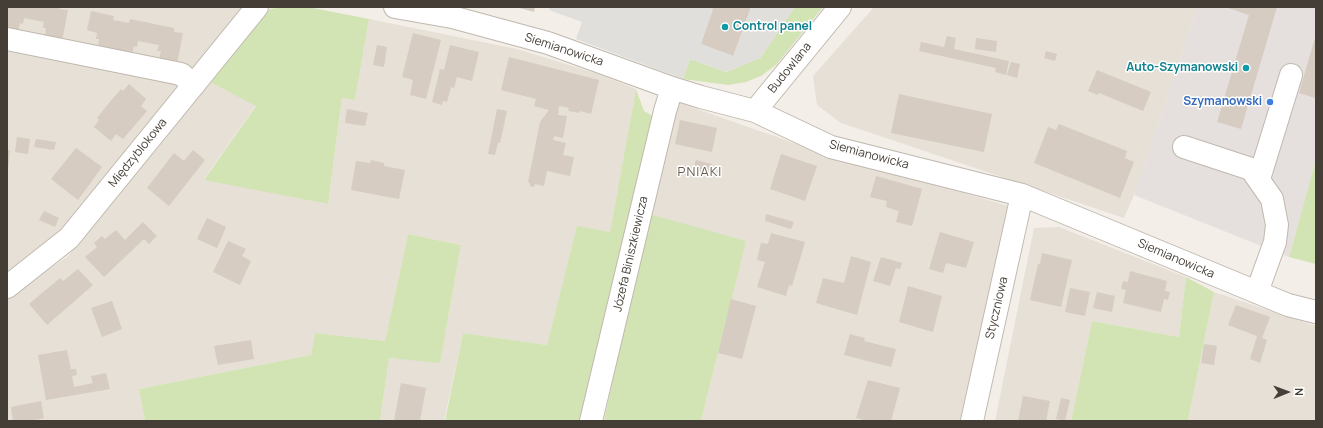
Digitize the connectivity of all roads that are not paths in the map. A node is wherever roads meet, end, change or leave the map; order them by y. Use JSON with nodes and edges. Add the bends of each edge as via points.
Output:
{"nodes":[{"id":1,"x":257,"y":7,"type":"edge"},
{"id":2,"x":395,"y":7,"type":"edge"},
{"id":3,"x":840,"y":7,"type":"edge"},
{"id":4,"x":7,"y":39,"type":"edge"},
{"id":5,"x":1291,"y":75,"type":"dead end"},
{"id":6,"x":194,"y":85,"type":"junction"},
{"id":7,"x":672,"y":88,"type":"junction"},
{"id":8,"x":755,"y":112,"type":"junction"},
{"id":9,"x":1184,"y":146,"type":"dead end"},
{"id":10,"x":1259,"y":179,"type":"junction"},
{"id":11,"x":1022,"y":195,"type":"junction"},
{"id":12,"x":7,"y":287,"type":"edge"},
{"id":13,"x":1257,"y":292,"type":"junction"},
{"id":14,"x":1316,"y":312,"type":"edge"},
{"id":15,"x":591,"y":421,"type":"edge"},
{"id":16,"x":972,"y":421,"type":"edge"}],
"edges":[{"from":1,"to":6,"type":"street","name":"Międzyblokowa"},
{"from":2,"to":7,"type":"street","name":"Siemianowicka","via":[[452,17],[548,43]]},
{"from":3,"to":8,"type":"street","name":"Budowlana"},
{"from":4,"to":6,"type":"street","via":[[181,74]]},
{"from":5,"to":10,"type":"street"},
{"from":6,"to":12,"type":"street","name":"Międzyblokowa","via":[[69,238]]},
{"from":7,"to":8,"type":"street","name":"Siemianowicka"},
{"from":7,"to":15,"type":"street","name":"Józefa Biniszkiewicza"},
{"from":8,"to":11,"type":"street","name":"Siemianowicka","via":[[831,147]]},
{"from":9,"to":10,"type":"street","via":[[1252,169]]},
{"from":10,"to":13,"type":"street","via":[[1272,199],[1277,225],[1275,242]]},
{"from":11,"to":13,"type":"street","name":"Siemianowicka"},
{"from":11,"to":16,"type":"street","name":"Styczniowa"},
{"from":13,"to":14,"type":"street","name":"Siemianowicka","via":[[1288,305]]}]}
